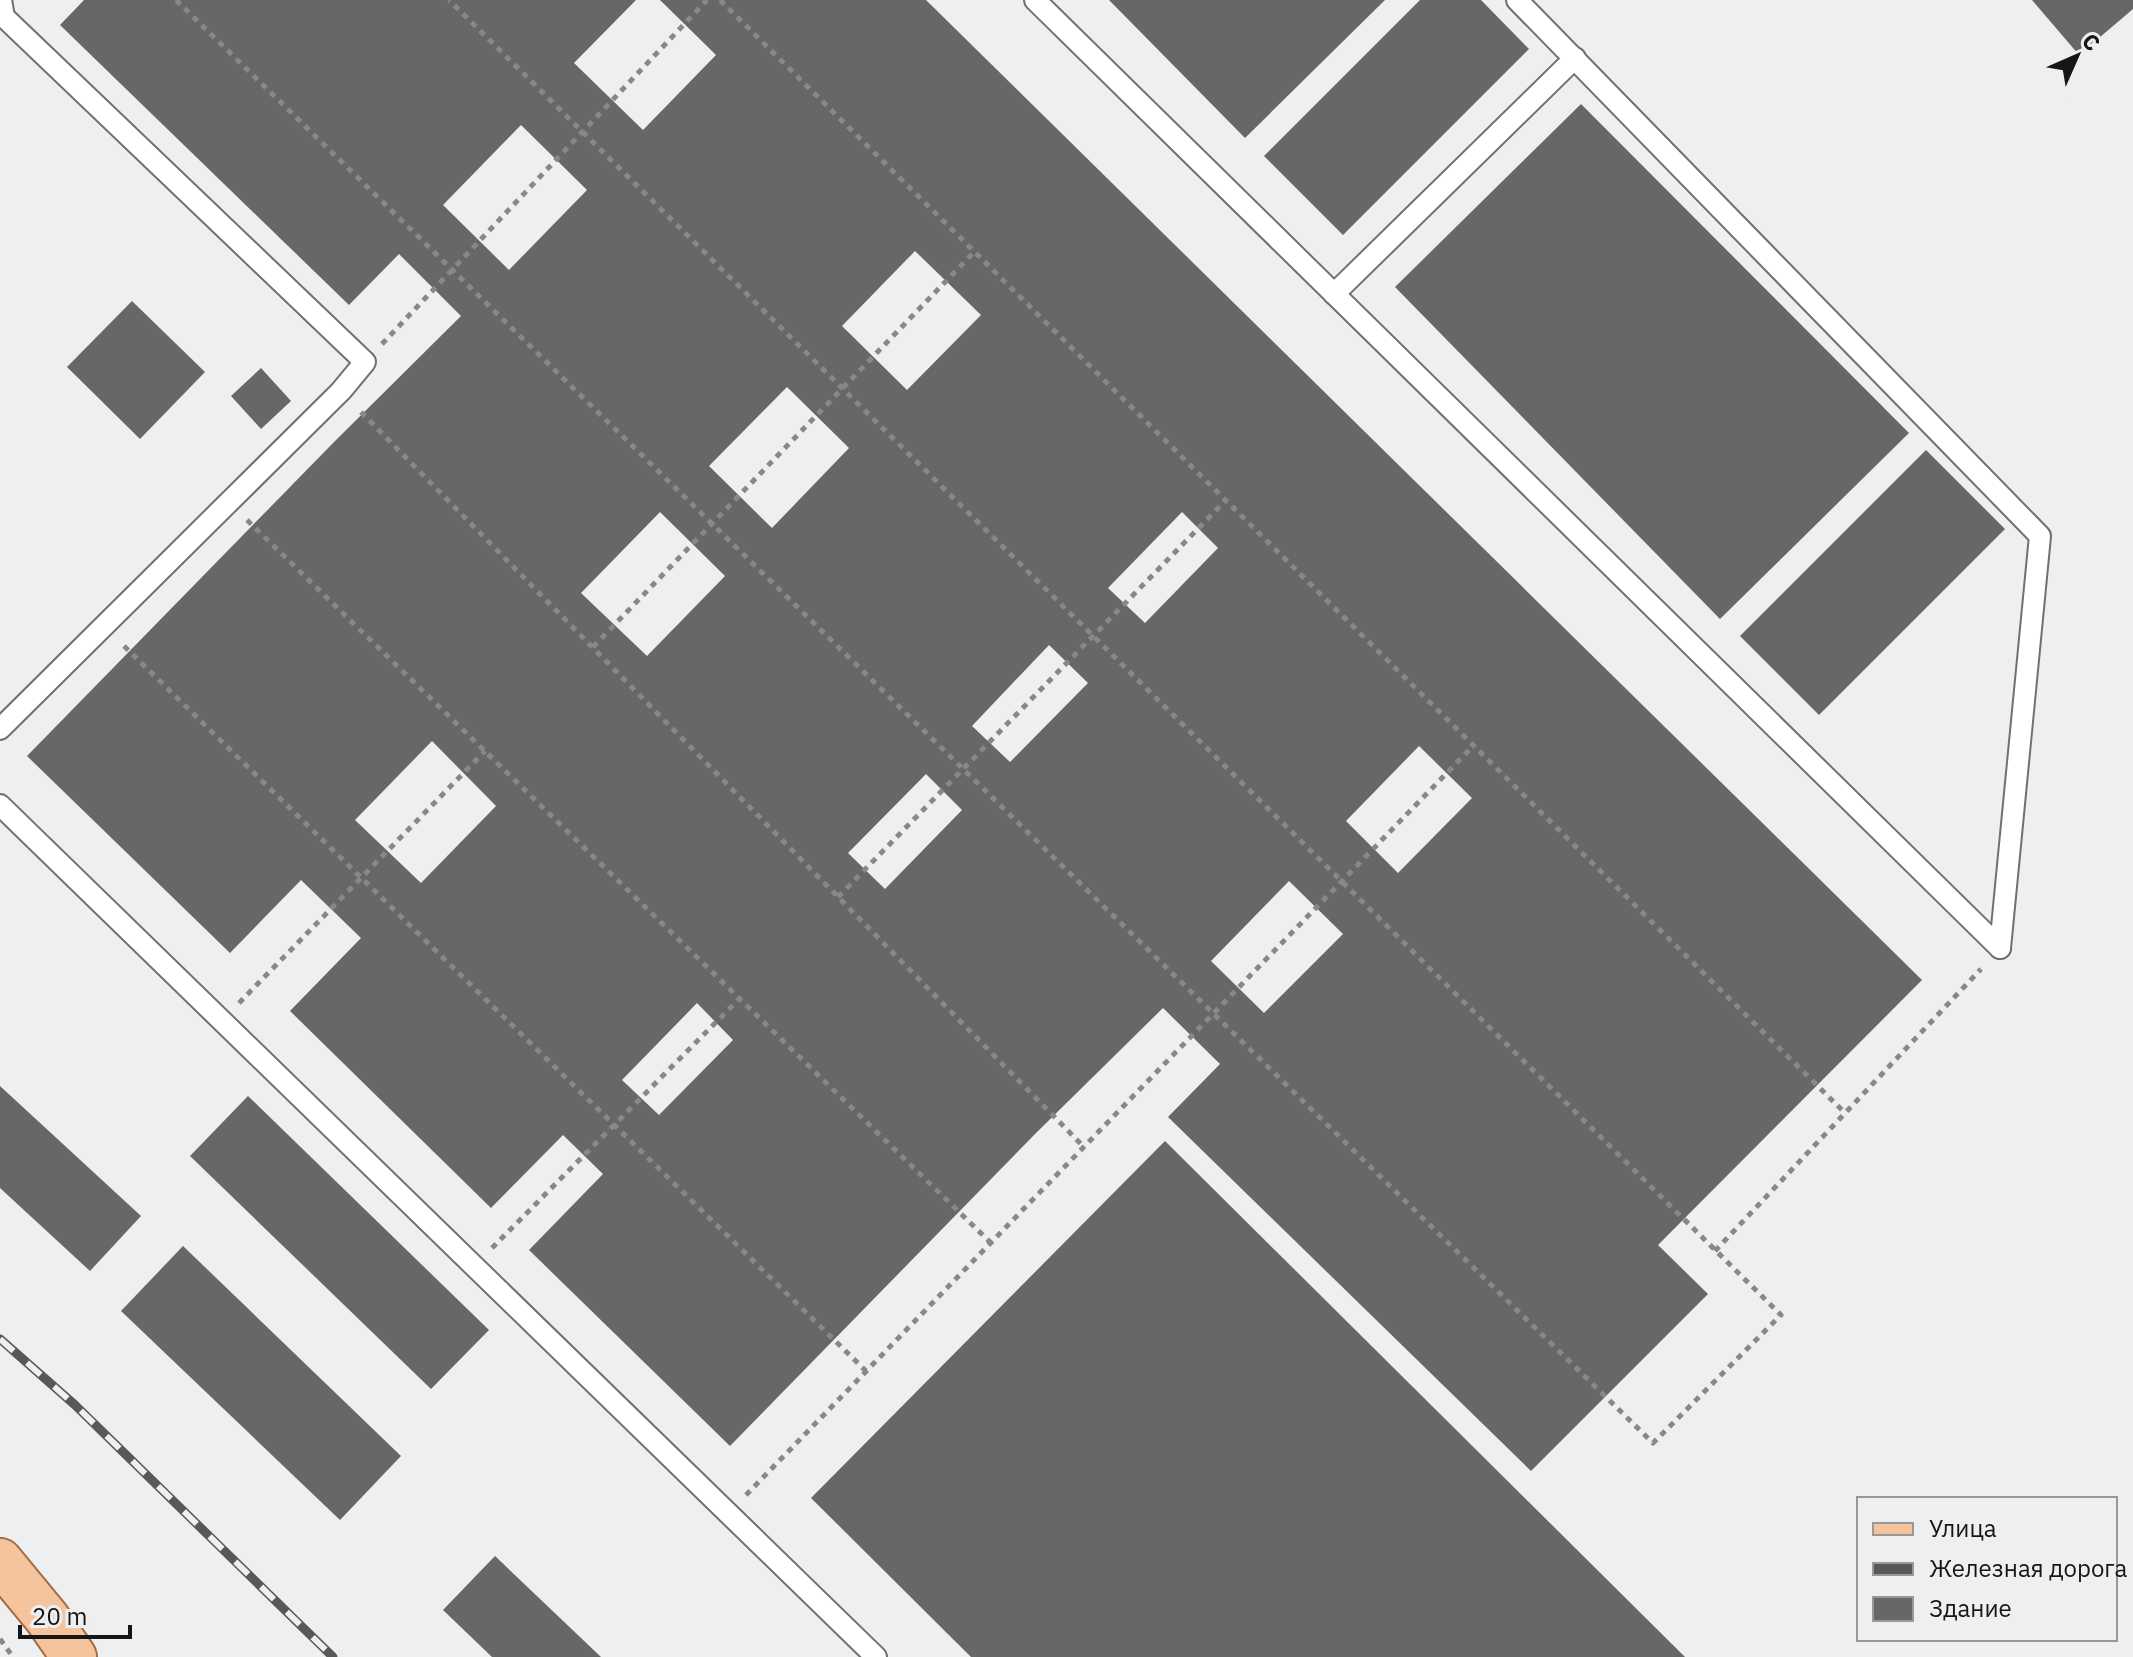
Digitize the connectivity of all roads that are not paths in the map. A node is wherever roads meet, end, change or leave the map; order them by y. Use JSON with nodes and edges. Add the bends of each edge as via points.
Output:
{"nodes":[{"id":1,"x":1,"y":0,"type":"edge"},
{"id":2,"x":1035,"y":0,"type":"edge"},
{"id":3,"x":1517,"y":0,"type":"edge"},
{"id":4,"x":1575,"y":58,"type":"junction"},
{"id":5,"x":1334,"y":294,"type":"junction"},
{"id":6,"x":0,"y":729,"type":"edge"},
{"id":7,"x":0,"y":805,"type":"edge"},
{"id":8,"x":0,"y":1561,"type":"edge"},
{"id":9,"x":74,"y":1657,"type":"edge"},
{"id":10,"x":876,"y":1657,"type":"edge"}],
"edges":[{"from":1,"to":6,"type":"lane","via":[[4,17],[365,362]]},
{"from":2,"to":5,"type":"lane"},
{"from":3,"to":4,"type":"lane"},
{"from":4,"to":5,"type":"lane"},
{"from":4,"to":5,"type":"lane","via":[[2040,536],[2000,948]]},
{"from":7,"to":10,"type":"lane"},
{"from":8,"to":9,"type":"main road"}]}
